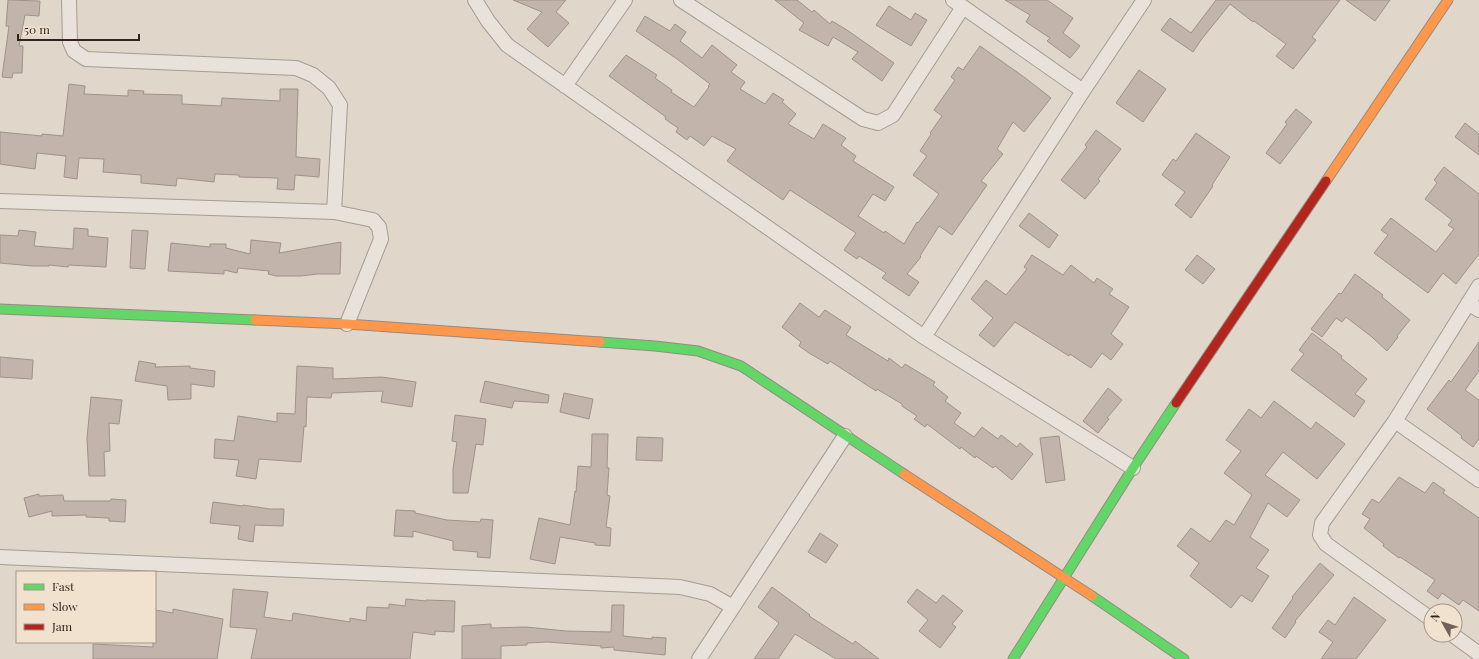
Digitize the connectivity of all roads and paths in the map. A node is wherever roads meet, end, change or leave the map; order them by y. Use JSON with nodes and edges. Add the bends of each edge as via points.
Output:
{"nodes":[{"id":1,"x":69,"y":0,"type":"edge"},
{"id":2,"x":475,"y":0,"type":"edge"},
{"id":3,"x":625,"y":0,"type":"edge"},
{"id":4,"x":681,"y":0,"type":"edge"},
{"id":5,"x":1144,"y":0,"type":"edge"},
{"id":6,"x":1448,"y":0,"type":"edge"},
{"id":7,"x":958,"y":3,"type":"edge"},
{"id":8,"x":565,"y":86,"type":"junction"},
{"id":9,"x":1083,"y":91,"type":"junction"},
{"id":10,"x":0,"y":201,"type":"edge"},
{"id":11,"x":334,"y":212,"type":"junction"},
{"id":12,"x":1479,"y":286,"type":"edge"},
{"id":13,"x":1473,"y":306,"type":"edge"},
{"id":14,"x":0,"y":309,"type":"edge"},
{"id":15,"x":347,"y":324,"type":"junction"},
{"id":16,"x":924,"y":338,"type":"junction"},
{"id":17,"x":1395,"y":420,"type":"junction"},
{"id":18,"x":845,"y":436,"type":"junction"},
{"id":19,"x":1133,"y":468,"type":"junction"},
{"id":20,"x":1479,"y":480,"type":"edge"},
{"id":21,"x":0,"y":557,"type":"edge"},
{"id":22,"x":1065,"y":577,"type":"junction"},
{"id":23,"x":734,"y":607,"type":"junction"},
{"id":24,"x":1423,"y":613,"type":"edge"},
{"id":25,"x":1463,"y":642,"type":"edge"},
{"id":26,"x":1479,"y":654,"type":"edge"},
{"id":27,"x":699,"y":659,"type":"edge"},
{"id":28,"x":1013,"y":659,"type":"edge"},
{"id":29,"x":1184,"y":659,"type":"edge"}],
"edges":[{"from":1,"to":11,"type":"street","via":[[70,42],[74,51],[86,59],[296,68],[313,75],[329,88],[340,105]]},
{"from":2,"to":8,"type":"street","via":[[507,45]]},
{"from":3,"to":8,"type":"street"},
{"from":4,"to":7,"type":"street","via":[[863,119],[878,123],[893,115]]},
{"from":5,"to":9,"type":"street"},
{"from":6,"to":19,"type":"street"},
{"from":7,"to":9,"type":"street"},
{"from":8,"to":16,"type":"street"},
{"from":9,"to":16,"type":"street"},
{"from":10,"to":11,"type":"street"},
{"from":11,"to":15,"type":"street","via":[[373,220],[379,226],[381,239]]},
{"from":12,"to":13,"type":"street"},
{"from":13,"to":17,"type":"street"},
{"from":14,"to":15,"type":"street"},
{"from":15,"to":18,"type":"street","via":[[698,351],[741,366]]},
{"from":16,"to":19,"type":"street"},
{"from":17,"to":20,"type":"street"},
{"from":17,"to":24,"type":"street","via":[[1322,523],[1320,535],[1326,544]]},
{"from":18,"to":22,"type":"street"},
{"from":18,"to":23,"type":"street"},
{"from":19,"to":22,"type":"street"},
{"from":21,"to":23,"type":"street","via":[[680,587],[710,594]]},
{"from":22,"to":28,"type":"street"},
{"from":22,"to":29,"type":"street"},
{"from":23,"to":27,"type":"street"},
{"from":25,"to":26,"type":"street"}]}
